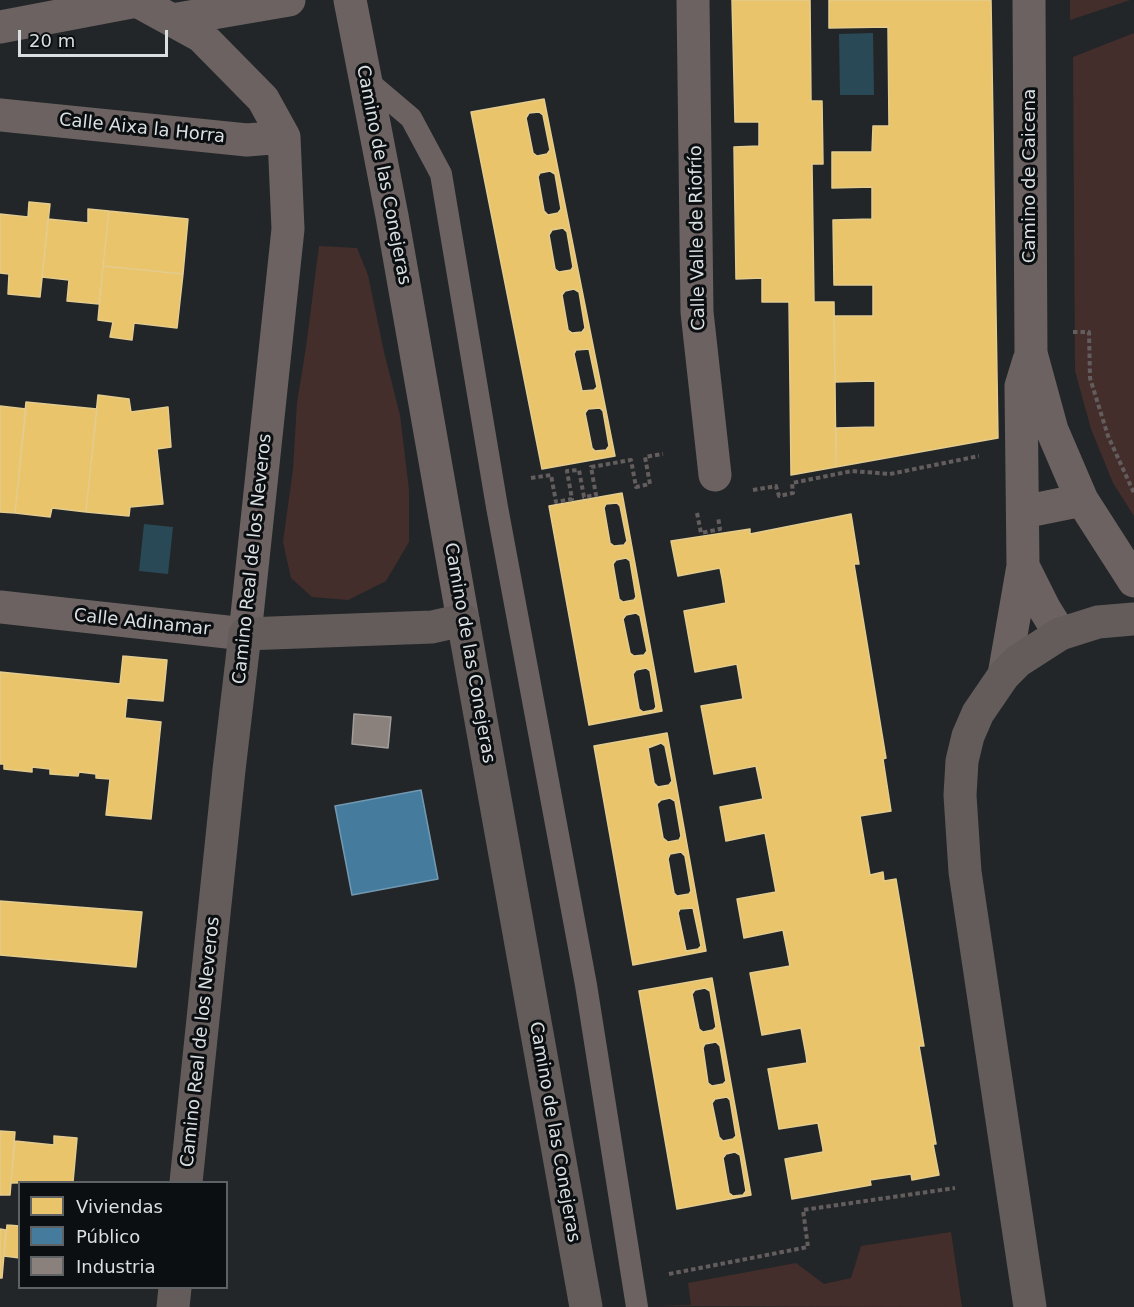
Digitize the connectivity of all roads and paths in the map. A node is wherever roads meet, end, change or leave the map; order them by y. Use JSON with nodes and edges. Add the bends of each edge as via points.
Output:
{"nodes":[{"id":1,"x":289,"y":0,"type":"edge"},
{"id":2,"x":350,"y":0,"type":"edge"},
{"id":3,"x":693,"y":0,"type":"edge"},
{"id":4,"x":1029,"y":0,"type":"edge"},
{"id":5,"x":140,"y":1,"type":"edge"},
{"id":6,"x":172,"y":20,"type":"junction"},
{"id":7,"x":0,"y":27,"type":"edge"},
{"id":8,"x":365,"y":79,"type":"junction"},
{"id":9,"x":0,"y":115,"type":"edge"},
{"id":10,"x":284,"y":137,"type":"junction"},
{"id":11,"x":1073,"y":332,"type":"dead end"},
{"id":12,"x":1031,"y":353,"type":"junction"},
{"id":13,"x":663,"y":454,"type":"dead end"},
{"id":14,"x":980,"y":455,"type":"dead end"},
{"id":15,"x":852,"y":471,"type":"dead end"},
{"id":16,"x":715,"y":475,"type":"dead end"},
{"id":17,"x":525,"y":480,"type":"dead end"},
{"id":18,"x":1134,"y":493,"type":"edge"},
{"id":19,"x":1082,"y":500,"type":"junction"},
{"id":20,"x":1023,"y":512,"type":"junction"},
{"id":21,"x":1023,"y":566,"type":"junction"},
{"id":22,"x":1134,"y":581,"type":"edge"},
{"id":23,"x":0,"y":608,"type":"edge"},
{"id":24,"x":463,"y":620,"type":"junction"},
{"id":25,"x":1134,"y":620,"type":"edge"},
{"id":26,"x":246,"y":634,"type":"junction"},
{"id":27,"x":1060,"y":634,"type":"junction"},
{"id":28,"x":1004,"y":675,"type":"junction"},
{"id":29,"x":186,"y":1181,"type":"edge"},
{"id":30,"x":955,"y":1188,"type":"dead end"},
{"id":31,"x":658,"y":1276,"type":"dead end"},
{"id":32,"x":175,"y":1289,"type":"edge"},
{"id":33,"x":173,"y":1307,"type":"edge"},
{"id":34,"x":586,"y":1307,"type":"edge"},
{"id":35,"x":637,"y":1307,"type":"edge"},
{"id":36,"x":1030,"y":1307,"type":"edge"}],
"edges":[{"from":1,"to":6,"type":"street"},
{"from":2,"to":8,"type":"street","name":"Camino de las Conejeras"},
{"from":3,"to":16,"type":"street","name":"Calle Valle de Riofrío","via":[[697,312]]},
{"from":4,"to":12,"type":"street","name":"Camino de Caicena"},
{"from":5,"to":6,"type":"street","name":"Camino Real de los Neveros"},
{"from":5,"to":7,"type":"street"},
{"from":6,"to":10,"type":"street","name":"Camino Real de los Neveros","via":[[201,36],[263,99]]},
{"from":8,"to":24,"type":"street","name":"Camino de las Conejeras"},
{"from":8,"to":35,"type":"lane","via":[[411,118],[441,174],[497,507],[586,985]]},
{"from":9,"to":10,"type":"street","name":"Calle Aixa la Horra","via":[[247,140]]},
{"from":10,"to":26,"type":"street","name":"Camino Real de los Neveros","via":[[288,229]]},
{"from":11,"to":18,"type":"path","via":[[1089,332],[1090,378],[1108,436]]},
{"from":12,"to":19,"type":"street","name":"Camino de Caicena","via":[[1052,430]]},
{"from":12,"to":20,"type":"street","name":"Camino de Caicena","via":[[1021,387]]},
{"from":13,"to":17,"type":"path","via":[[645,457],[650,484],[636,487],[631,460],[591,467],[596,495],[584,497],[579,470],[567,471],[572,499],[556,502],[551,475]]},
{"from":14,"to":15,"type":"path","via":[[890,474]]},
{"from":19,"to":20,"type":"street"},
{"from":19,"to":22,"type":"street","name":"Camino de Caicena"},
{"from":20,"to":21,"type":"street","name":"Camino de Caicena"},
{"from":21,"to":27,"type":"street","name":"Camino de Caicena"},
{"from":21,"to":28,"type":"street","name":"Camino de Caicena"},
{"from":23,"to":26,"type":"street","name":"Calle Adinamar"},
{"from":24,"to":26,"type":"main road","name":"Calle Adinamar","via":[[432,627]]},
{"from":24,"to":34,"type":"main road","name":"Camino de las Conejeras"},
{"from":25,"to":27,"type":"main road","via":[[1098,622]]},
{"from":26,"to":29,"type":"main road","name":"Camino Real de los Neveros"},
{"from":27,"to":28,"type":"main road","via":[[1033,649]]},
{"from":28,"to":36,"type":"main road","via":[[978,713],[968,736],[960,795],[965,872]]},
{"from":30,"to":31,"type":"path","via":[[803,1210],[808,1247]]},
{"from":32,"to":33,"type":"main road"}]}
